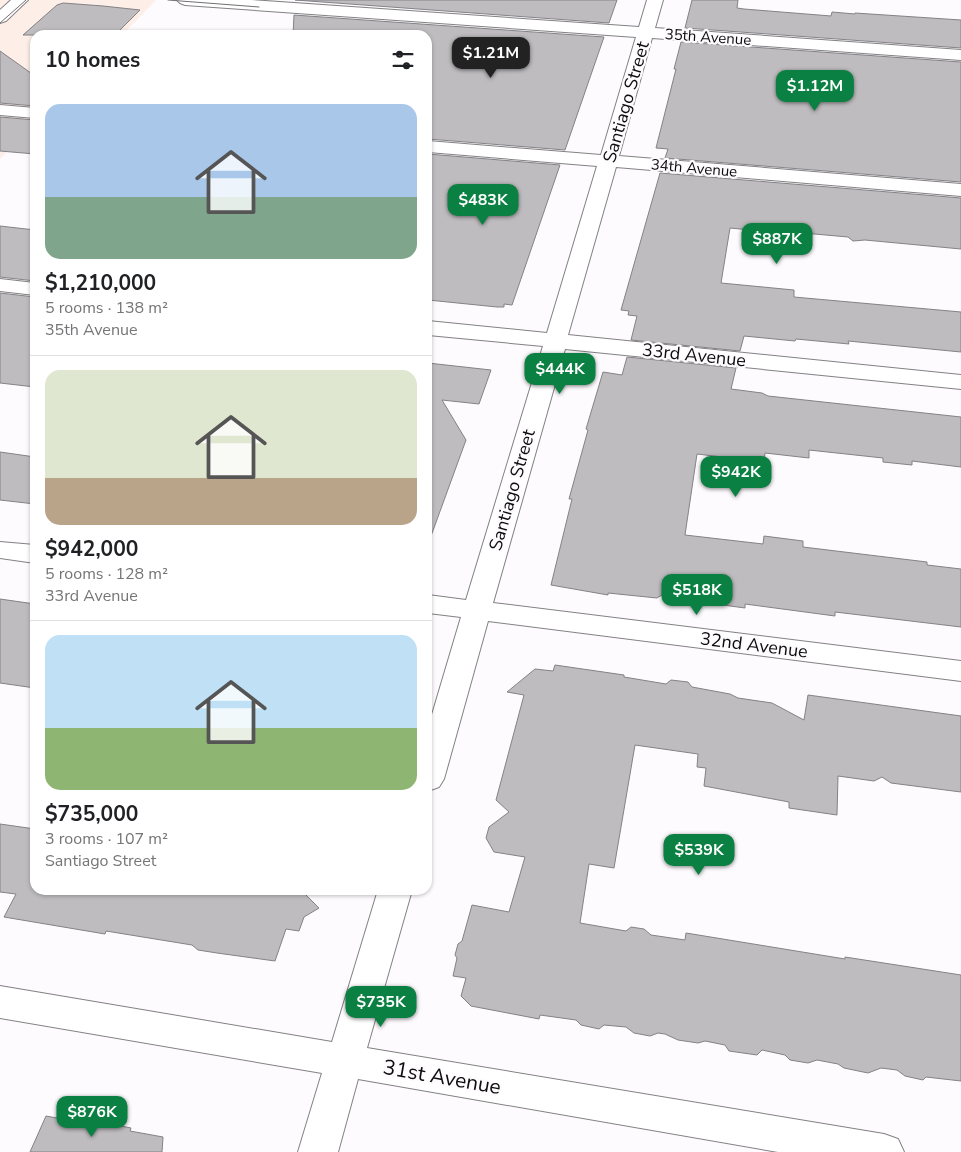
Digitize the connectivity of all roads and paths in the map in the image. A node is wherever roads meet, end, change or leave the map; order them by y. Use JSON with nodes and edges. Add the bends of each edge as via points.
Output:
{"nodes":[{"id":1,"x":20,"y":0,"type":"edge"},
{"id":2,"x":185,"y":0,"type":"edge"},
{"id":3,"x":655,"y":0,"type":"edge"},
{"id":4,"x":0,"y":18,"type":"edge"},
{"id":5,"x":646,"y":33,"type":"junction"},
{"id":6,"x":961,"y":55,"type":"edge"},
{"id":7,"x":0,"y":110,"type":"edge"},
{"id":8,"x":30,"y":113,"type":"edge"},
{"id":9,"x":432,"y":146,"type":"edge"},
{"id":10,"x":609,"y":160,"type":"junction"},
{"id":11,"x":961,"y":190,"type":"edge"},
{"id":12,"x":0,"y":285,"type":"edge"},
{"id":13,"x":30,"y":288,"type":"edge"},
{"id":14,"x":432,"y":328,"type":"edge"},
{"id":15,"x":556,"y":341,"type":"junction"},
{"id":16,"x":961,"y":382,"type":"edge"},
{"id":17,"x":0,"y":550,"type":"edge"},
{"id":18,"x":30,"y":553,"type":"edge"},
{"id":19,"x":432,"y":604,"type":"edge"},
{"id":20,"x":477,"y":610,"type":"junction"},
{"id":21,"x":961,"y":671,"type":"edge"},
{"id":22,"x":432,"y":765,"type":"edge"},
{"id":23,"x":394,"y":895,"type":"edge"},
{"id":24,"x":0,"y":1002,"type":"edge"},
{"id":25,"x":345,"y":1060,"type":"junction"},
{"id":26,"x":318,"y":1152,"type":"edge"},
{"id":27,"x":884,"y":1152,"type":"edge"}],
"edges":[{"from":1,"to":4,"type":"street"},
{"from":2,"to":5,"type":"street","name":"35th Avenue"},
{"from":3,"to":5,"type":"street","name":"Santiago Street"},
{"from":5,"to":6,"type":"street","name":"35th Avenue"},
{"from":5,"to":10,"type":"street","name":"Santiago Street"},
{"from":7,"to":8,"type":"street"},
{"from":9,"to":10,"type":"street","name":"34th Avenue"},
{"from":10,"to":11,"type":"street","name":"34th Avenue"},
{"from":10,"to":15,"type":"street","name":"Santiago Street"},
{"from":12,"to":13,"type":"street"},
{"from":14,"to":15,"type":"street","name":"33rd Avenue"},
{"from":15,"to":16,"type":"street","name":"33rd Avenue"},
{"from":15,"to":20,"type":"street","name":"Santiago Street"},
{"from":17,"to":18,"type":"street"},
{"from":19,"to":20,"type":"street","name":"32nd Avenue"},
{"from":20,"to":21,"type":"street","name":"32nd Avenue"},
{"from":20,"to":22,"type":"street","name":"Santiago Street"},
{"from":23,"to":25,"type":"street"},
{"from":24,"to":25,"type":"street","name":"31st Avenue"},
{"from":25,"to":26,"type":"street"},
{"from":25,"to":27,"type":"street","name":"31st Avenue"}]}
